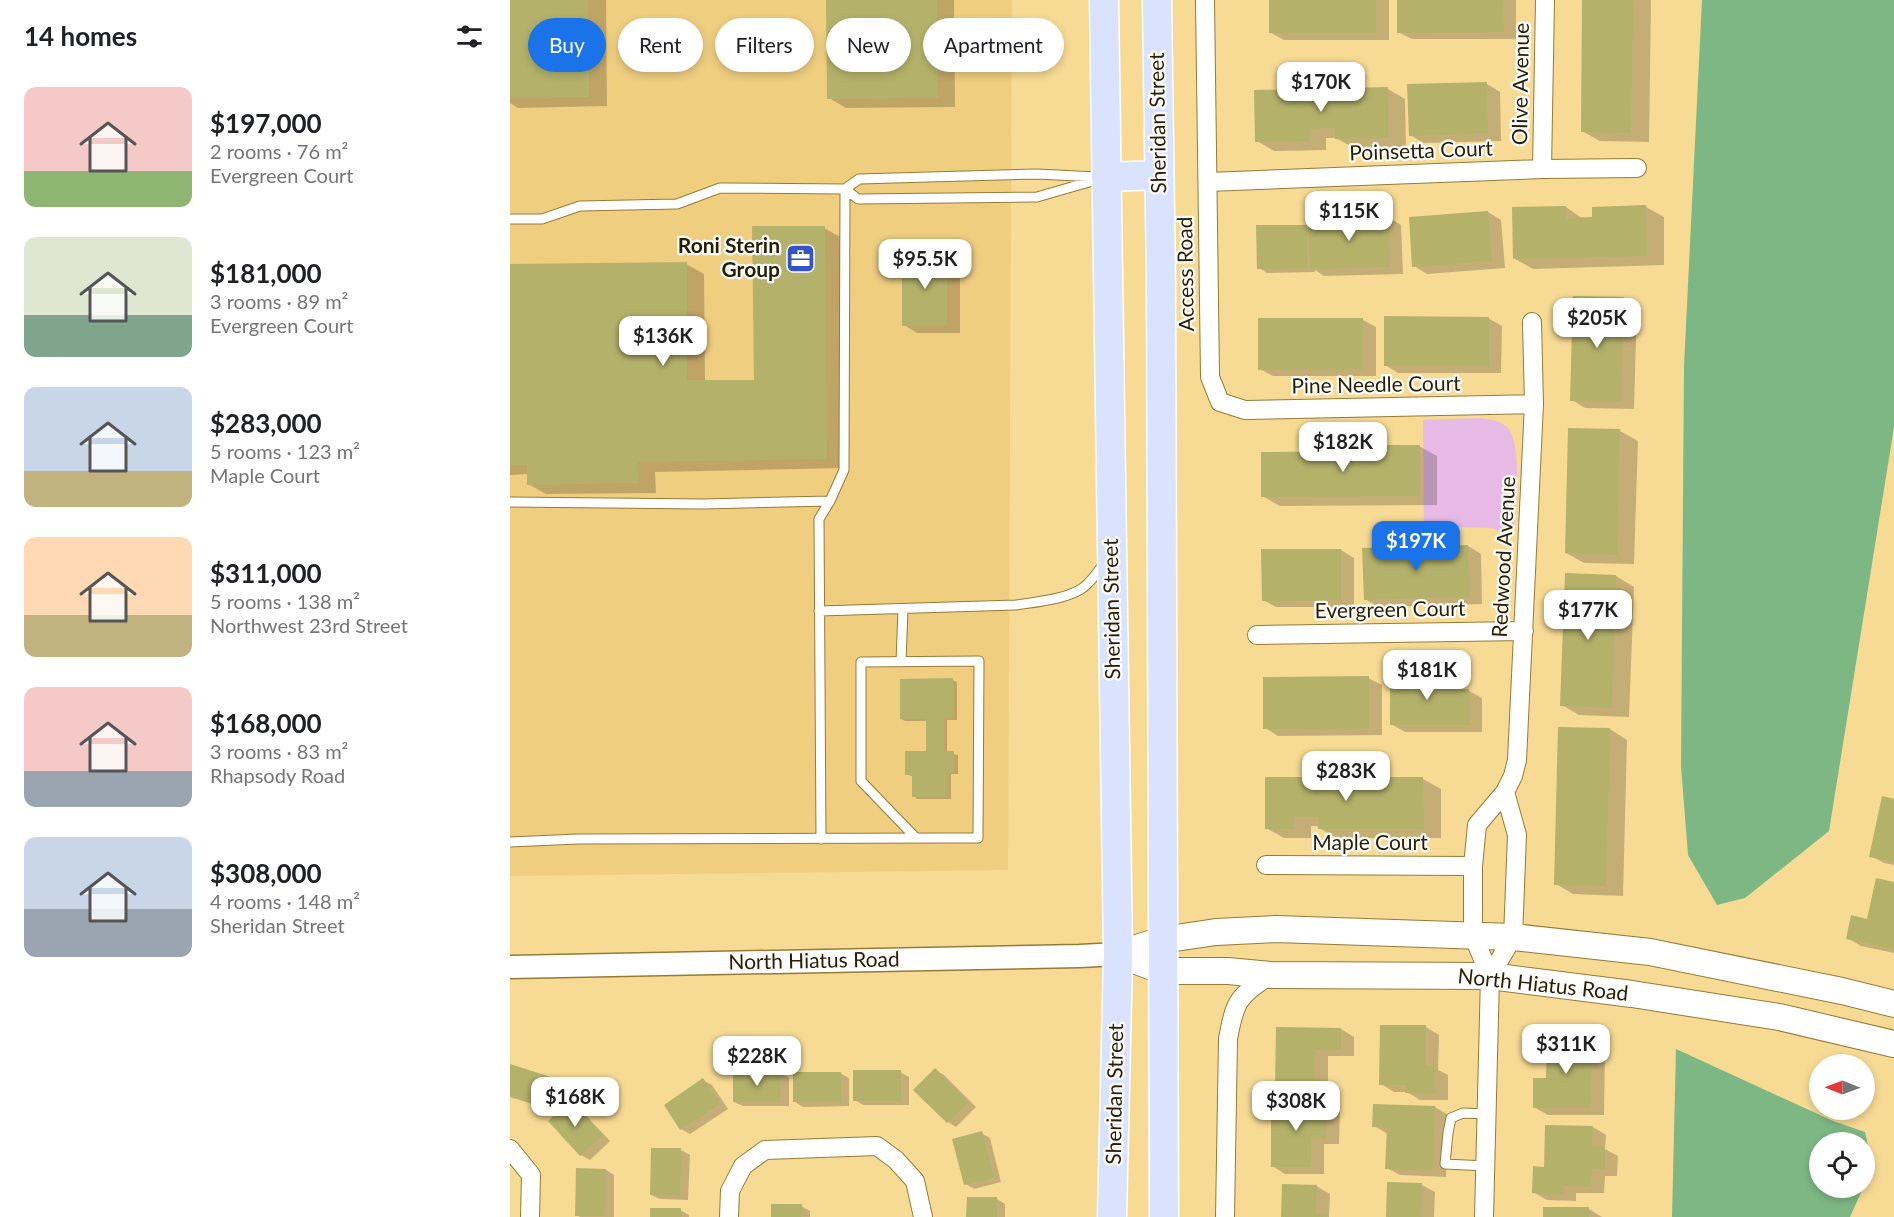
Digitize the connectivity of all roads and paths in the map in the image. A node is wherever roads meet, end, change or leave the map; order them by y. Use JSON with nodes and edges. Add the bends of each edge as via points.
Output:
{"nodes":[{"id":1,"x":1104,"y":0,"type":"edge"},
{"id":2,"x":1156,"y":0,"type":"edge"},
{"id":3,"x":1205,"y":0,"type":"edge"},
{"id":4,"x":1545,"y":0,"type":"edge"},
{"id":5,"x":1637,"y":168,"type":"dead end"},
{"id":6,"x":1542,"y":169,"type":"junction"},
{"id":7,"x":1159,"y":175,"type":"junction"},
{"id":8,"x":1106,"y":177,"type":"junction"},
{"id":9,"x":1208,"y":182,"type":"junction"},
{"id":10,"x":845,"y":189,"type":"junction"},
{"id":11,"x":510,"y":219,"type":"edge"},
{"id":12,"x":1532,"y":322,"type":"dead end"},
{"id":13,"x":1220,"y":402,"type":"joint"},
{"id":14,"x":1534,"y":404,"type":"junction"},
{"id":15,"x":830,"y":501,"type":"junction"},
{"id":16,"x":510,"y":502,"type":"edge"},
{"id":17,"x":1112,"y":555,"type":"junction"},
{"id":18,"x":903,"y":609,"type":"junction"},
{"id":19,"x":819,"y":611,"type":"junction"},
{"id":20,"x":1524,"y":631,"type":"junction"},
{"id":21,"x":1257,"y":635,"type":"dead end"},
{"id":22,"x":901,"y":662,"type":"junction"},
{"id":23,"x":1505,"y":792,"type":"junction"},
{"id":24,"x":821,"y":838,"type":"junction"},
{"id":25,"x":916,"y":838,"type":"junction"},
{"id":26,"x":510,"y":842,"type":"edge"},
{"id":27,"x":1266,"y":865,"type":"dead end"},
{"id":28,"x":1473,"y":866,"type":"junction"},
{"id":29,"x":1473,"y":935,"type":"junction"},
{"id":30,"x":1513,"y":937,"type":"junction"},
{"id":31,"x":1162,"y":940,"type":"junction"},
{"id":32,"x":1118,"y":954,"type":"junction"},
{"id":33,"x":510,"y":967,"type":"edge"},
{"id":34,"x":1163,"y":971,"type":"junction"},
{"id":35,"x":1270,"y":975,"type":"junction"},
{"id":36,"x":1490,"y":976,"type":"junction"},
{"id":37,"x":1894,"y":1005,"type":"edge"},
{"id":38,"x":1894,"y":1044,"type":"edge"},
{"id":39,"x":1487,"y":1114,"type":"junction"},
{"id":40,"x":511,"y":1149,"type":"edge"},
{"id":41,"x":1486,"y":1166,"type":"junction"},
{"id":42,"x":530,"y":1217,"type":"edge"},
{"id":43,"x":729,"y":1217,"type":"edge"},
{"id":44,"x":923,"y":1217,"type":"edge"},
{"id":45,"x":1112,"y":1217,"type":"edge"},
{"id":46,"x":1164,"y":1217,"type":"edge"},
{"id":47,"x":1225,"y":1217,"type":"edge"},
{"id":48,"x":1484,"y":1217,"type":"edge"}],
"edges":[{"from":1,"to":8,"type":"main road","name":"Sheridan Street"},
{"from":2,"to":7,"type":"main road","name":"Sheridan Street"},
{"from":3,"to":9,"type":"street","name":"Access Road"},
{"from":4,"to":6,"type":"street","name":"Olive Avenue"},
{"from":5,"to":6,"type":"street","name":"Poinsetta Court"},
{"from":6,"to":9,"type":"street","name":"Poinsetta Court"},
{"from":7,"to":8,"type":"main road"},
{"from":7,"to":31,"type":"main road","name":"Sheridan Street"},
{"from":8,"to":10,"type":"lane","via":[[1037,174],[859,179]]},
{"from":8,"to":10,"type":"lane","via":[[1037,197],[858,199]]},
{"from":8,"to":17,"type":"main road","name":"Sheridan Street"},
{"from":9,"to":13,"type":"street","name":"Access Road","via":[[1210,377]]},
{"from":10,"to":11,"type":"lane","via":[[720,188],[677,204],[580,206],[542,219]]},
{"from":10,"to":15,"type":"lane","via":[[844,470]]},
{"from":12,"to":14,"type":"street","name":"Redwood Avenue"},
{"from":13,"to":14,"type":"street","name":"Pine Needle Court","via":[[1245,410]]},
{"from":14,"to":20,"type":"street","name":"Redwood Avenue"},
{"from":15,"to":16,"type":"lane"},
{"from":15,"to":19,"type":"lane","via":[[819,519]]},
{"from":17,"to":18,"type":"lane","via":[[1085,587],[1075,592],[1016,605]]},
{"from":17,"to":32,"type":"main road","name":"Sheridan Street"},
{"from":18,"to":19,"type":"lane"},
{"from":18,"to":22,"type":"lane"},
{"from":19,"to":24,"type":"lane"},
{"from":20,"to":21,"type":"street","name":"Evergreen Court"},
{"from":20,"to":23,"type":"street","name":"Redwood Avenue","via":[[1517,760]]},
{"from":22,"to":25,"type":"lane","via":[[861,662],[861,780]]},
{"from":22,"to":25,"type":"lane","via":[[978,661],[978,838]]},
{"from":23,"to":28,"type":"street","name":"Redwood Avenue","via":[[1477,825]]},
{"from":23,"to":30,"type":"street","via":[[1517,835]]},
{"from":24,"to":25,"type":"lane"},
{"from":24,"to":26,"type":"lane"},
{"from":27,"to":28,"type":"street","name":"Maple Court"},
{"from":28,"to":29,"type":"street","name":"Redwood Avenue"},
{"from":29,"to":30,"type":"main road","name":"North Hiatus Road"},
{"from":29,"to":31,"type":"main road","name":"North Hiatus Road","via":[[1276,929]]},
{"from":29,"to":36,"type":"street","name":"Redwood Avenue"},
{"from":30,"to":36,"type":"street"},
{"from":30,"to":37,"type":"main road","name":"North Hiatus Road","via":[[1650,952]]},
{"from":31,"to":32,"type":"main road","name":"North Hiatus Road"},
{"from":31,"to":34,"type":"main road","name":"Sheridan Street"},
{"from":32,"to":33,"type":"street","name":"North Hiatus Road"},
{"from":32,"to":34,"type":"main road","name":"North Hiatus Road"},
{"from":32,"to":45,"type":"main road","name":"Sheridan Street"},
{"from":34,"to":35,"type":"main road","name":"North Hiatus Road"},
{"from":34,"to":46,"type":"main road","name":"Sheridan Street"},
{"from":35,"to":36,"type":"main road","name":"North Hiatus Road"},
{"from":35,"to":47,"type":"street","via":[[1243,994],[1232,1017],[1228,1039]]},
{"from":36,"to":38,"type":"main road","name":"North Hiatus Road","via":[[1779,1017]]},
{"from":36,"to":39,"type":"street"},
{"from":39,"to":41,"type":"street"},
{"from":39,"to":41,"type":"lane","via":[[1463,1113],[1451,1118],[1445,1164]]},
{"from":40,"to":42,"type":"street","via":[[531,1175]]},
{"from":41,"to":48,"type":"street"},
{"from":43,"to":44,"type":"street","via":[[730,1191],[743,1166],[765,1149],[877,1146],[915,1181]]}]}
